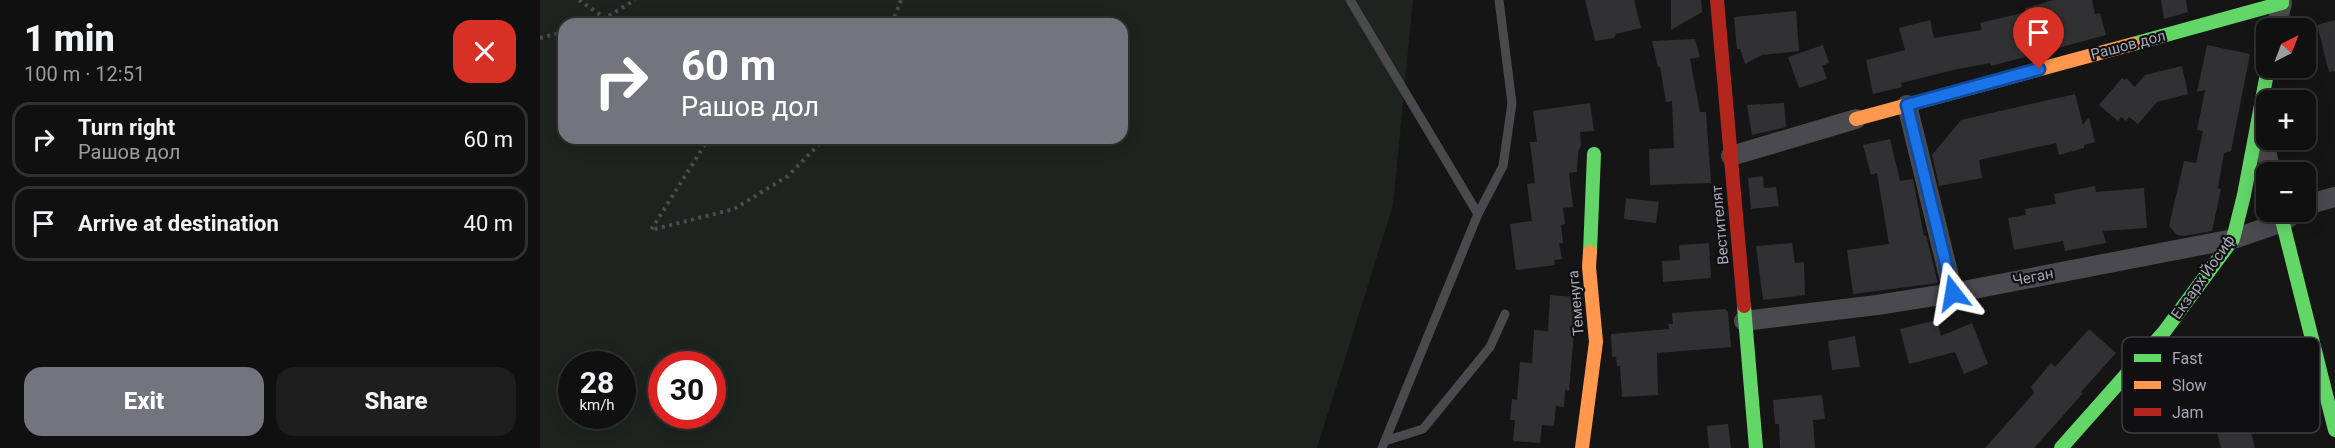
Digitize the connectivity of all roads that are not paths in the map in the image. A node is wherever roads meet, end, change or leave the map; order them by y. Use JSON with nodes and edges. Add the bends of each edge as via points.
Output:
{"nodes":[{"id":1,"x":1350,"y":0,"type":"edge"},
{"id":2,"x":1499,"y":0,"type":"edge"},
{"id":3,"x":1717,"y":0,"type":"edge"},
{"id":4,"x":2282,"y":1,"type":"edge"},
{"id":5,"x":2278,"y":18,"type":"edge"},
{"id":6,"x":1907,"y":105,"type":"junction"},
{"id":7,"x":1856,"y":119,"type":"joint"},
{"id":8,"x":2256,"y":128,"type":"edge"},
{"id":9,"x":1594,"y":154,"type":"dead end"},
{"id":10,"x":1731,"y":156,"type":"junction"},
{"id":11,"x":2335,"y":198,"type":"edge"},
{"id":12,"x":2316,"y":203,"type":"edge"},
{"id":13,"x":1478,"y":214,"type":"junction"},
{"id":14,"x":2271,"y":222,"type":"edge"},
{"id":15,"x":2288,"y":222,"type":"edge"},
{"id":16,"x":2233,"y":239,"type":"junction"},
{"id":17,"x":1953,"y":293,"type":"junction"},
{"id":18,"x":1505,"y":314,"type":"dead end"},
{"id":19,"x":1744,"y":321,"type":"junction"},
{"id":20,"x":2160,"y":337,"type":"edge"},
{"id":21,"x":2314,"y":337,"type":"edge"},
{"id":22,"x":2320,"y":364,"type":"edge"},
{"id":23,"x":2122,"y":379,"type":"edge"},
{"id":24,"x":2335,"y":430,"type":"edge"},
{"id":25,"x":1384,"y":444,"type":"edge"},
{"id":26,"x":1582,"y":448,"type":"edge"},
{"id":27,"x":1756,"y":448,"type":"edge"},
{"id":28,"x":2061,"y":448,"type":"edge"}],
"edges":[{"from":1,"to":13,"type":"lane"},
{"from":2,"to":13,"type":"lane","via":[[1512,103],[1503,166]]},
{"from":3,"to":10,"type":"street","name":"Вестителят"},
{"from":4,"to":5,"type":"street"},
{"from":4,"to":6,"type":"street","name":"Рашов дол"},
{"from":6,"to":7,"type":"street","name":"Рашов дол"},
{"from":6,"to":17,"type":"street"},
{"from":7,"to":10,"type":"street","name":"Рашов дол"},
{"from":8,"to":16,"type":"street","name":"Екзарх Йосиф"},
{"from":9,"to":26,"type":"street","name":"Теменуга","via":[[1589,267],[1596,342]]},
{"from":10,"to":19,"type":"street","name":"Вестителят"},
{"from":11,"to":12,"type":"street"},
{"from":13,"to":25,"type":"lane"},
{"from":14,"to":16,"type":"street","name":"Чеган"},
{"from":15,"to":21,"type":"street"},
{"from":16,"to":17,"type":"street","name":"Чеган"},
{"from":16,"to":20,"type":"street","name":"Екзарх Йосиф"},
{"from":17,"to":19,"type":"street","name":"Чеган"},
{"from":18,"to":25,"type":"lane","via":[[1490,347],[1423,429]]},
{"from":19,"to":27,"type":"street","name":"Вестителят"},
{"from":22,"to":24,"type":"street"},
{"from":23,"to":28,"type":"street","name":"Екзарх Йосиф"}]}
